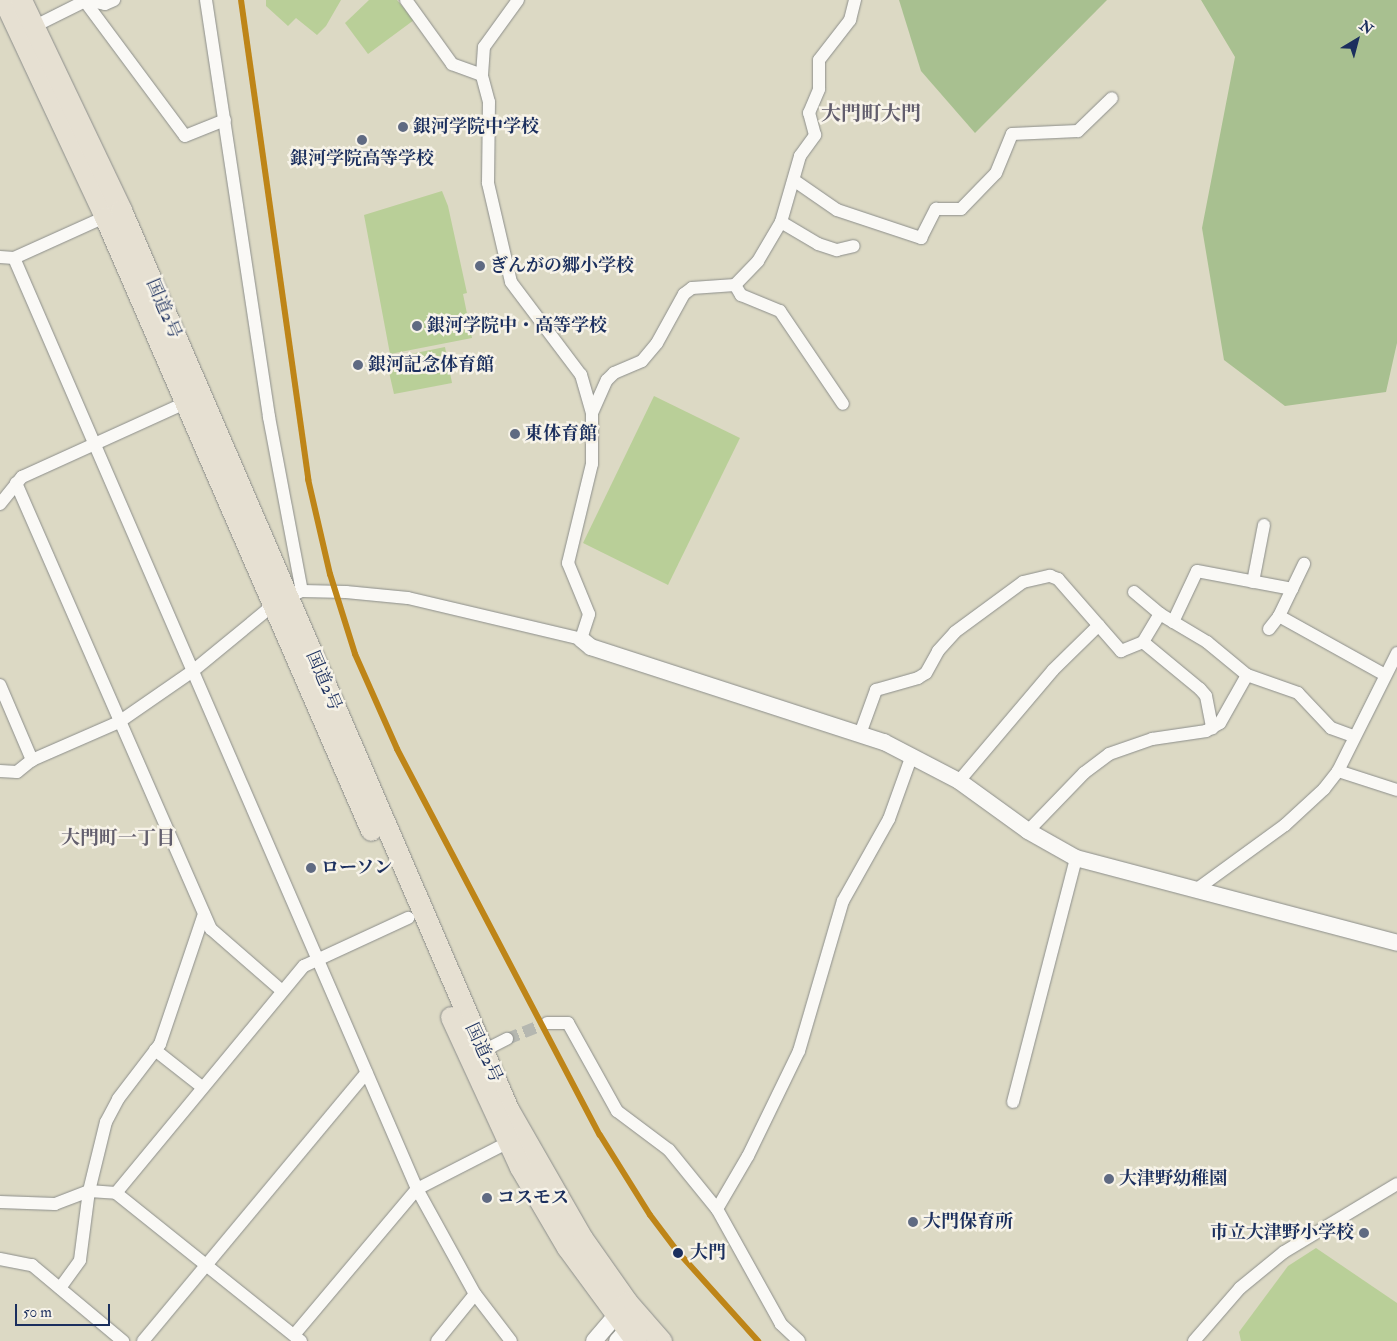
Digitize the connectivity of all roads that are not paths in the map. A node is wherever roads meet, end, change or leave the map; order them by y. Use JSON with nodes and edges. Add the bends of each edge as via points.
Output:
{"nodes":[{"id":1,"x":4,"y":0,"type":"edge"},
{"id":2,"x":21,"y":0,"type":"edge"},
{"id":3,"x":86,"y":0,"type":"edge"},
{"id":4,"x":114,"y":0,"type":"edge"},
{"id":5,"x":206,"y":0,"type":"edge"},
{"id":6,"x":406,"y":0,"type":"edge"},
{"id":7,"x":518,"y":0,"type":"edge"},
{"id":8,"x":855,"y":0,"type":"edge"},
{"id":9,"x":17,"y":23,"type":"edge"},
{"id":10,"x":482,"y":75,"type":"junction"},
{"id":11,"x":1112,"y":98,"type":"dead end"},
{"id":12,"x":225,"y":120,"type":"junction"},
{"id":13,"x":795,"y":181,"type":"junction"},
{"id":14,"x":105,"y":217,"type":"junction"},
{"id":15,"x":781,"y":222,"type":"junction"},
{"id":16,"x":854,"y":246,"type":"dead end"},
{"id":17,"x":5,"y":261,"type":"edge"},
{"id":18,"x":735,"y":286,"type":"junction"},
{"id":19,"x":184,"y":403,"type":"junction"},
{"id":20,"x":843,"y":404,"type":"dead end"},
{"id":21,"x":592,"y":413,"type":"junction"},
{"id":22,"x":93,"y":444,"type":"junction"},
{"id":23,"x":16,"y":483,"type":"junction"},
{"id":24,"x":0,"y":504,"type":"edge"},
{"id":25,"x":1264,"y":525,"type":"dead end"},
{"id":26,"x":1304,"y":564,"type":"dead end"},
{"id":27,"x":1253,"y":582,"type":"junction"},
{"id":28,"x":1292,"y":589,"type":"junction"},
{"id":29,"x":1134,"y":592,"type":"dead end"},
{"id":30,"x":287,"y":598,"type":"junction"},
{"id":31,"x":1160,"y":614,"type":"junction"},
{"id":32,"x":1280,"y":616,"type":"junction"},
{"id":33,"x":1173,"y":622,"type":"junction"},
{"id":34,"x":1098,"y":625,"type":"junction"},
{"id":35,"x":1269,"y":629,"type":"dead end"},
{"id":36,"x":581,"y":639,"type":"junction"},
{"id":37,"x":1143,"y":642,"type":"junction"},
{"id":38,"x":1397,"y":653,"type":"edge"},
{"id":39,"x":194,"y":670,"type":"junction"},
{"id":40,"x":1385,"y":675,"type":"junction"},
{"id":41,"x":1247,"y":676,"type":"junction"},
{"id":42,"x":0,"y":685,"type":"edge"},
{"id":43,"x":119,"y":722,"type":"junction"},
{"id":44,"x":1212,"y":728,"type":"junction"},
{"id":45,"x":860,"y":734,"type":"junction"},
{"id":46,"x":1353,"y":736,"type":"junction"},
{"id":47,"x":912,"y":755,"type":"junction"},
{"id":48,"x":32,"y":760,"type":"junction"},
{"id":49,"x":0,"y":771,"type":"edge"},
{"id":50,"x":1338,"y":771,"type":"junction"},
{"id":51,"x":959,"y":781,"type":"junction"},
{"id":52,"x":1397,"y":790,"type":"edge"},
{"id":53,"x":1028,"y":831,"type":"junction"},
{"id":54,"x":1076,"y":858,"type":"junction"},
{"id":55,"x":1197,"y":889,"type":"junction"},
{"id":56,"x":204,"y":914,"type":"junction"},
{"id":57,"x":408,"y":918,"type":"junction"},
{"id":58,"x":1397,"y":943,"type":"edge"},
{"id":59,"x":316,"y":959,"type":"junction"},
{"id":60,"x":282,"y":991,"type":"junction"},
{"id":61,"x":547,"y":1023,"type":"tunnel mouth"},
{"id":62,"x":507,"y":1039,"type":"tunnel mouth"},
{"id":63,"x":155,"y":1050,"type":"junction"},
{"id":64,"x":483,"y":1051,"type":"junction"},
{"id":65,"x":366,"y":1073,"type":"junction"},
{"id":66,"x":202,"y":1087,"type":"junction"},
{"id":67,"x":1013,"y":1102,"type":"dead end"},
{"id":68,"x":508,"y":1143,"type":"junction"},
{"id":69,"x":1397,"y":1184,"type":"edge"},
{"id":70,"x":417,"y":1189,"type":"junction"},
{"id":71,"x":89,"y":1191,"type":"junction"},
{"id":72,"x":116,"y":1194,"type":"junction"},
{"id":73,"x":0,"y":1202,"type":"edge"},
{"id":74,"x":717,"y":1208,"type":"junction"},
{"id":75,"x":0,"y":1259,"type":"edge"},
{"id":76,"x":207,"y":1264,"type":"junction"},
{"id":77,"x":60,"y":1288,"type":"junction"},
{"id":78,"x":475,"y":1294,"type":"junction"},
{"id":79,"x":627,"y":1325,"type":"edge"},
{"id":80,"x":298,"y":1338,"type":"edge"},
{"id":81,"x":1197,"y":1339,"type":"edge"},
{"id":82,"x":123,"y":1341,"type":"edge"},
{"id":83,"x":143,"y":1341,"type":"edge"},
{"id":84,"x":437,"y":1341,"type":"edge"},
{"id":85,"x":511,"y":1341,"type":"edge"},
{"id":86,"x":594,"y":1341,"type":"edge"},
{"id":87,"x":661,"y":1341,"type":"edge"},
{"id":88,"x":799,"y":1341,"type":"edge"}],
"edges":[{"from":1,"to":9,"type":"highway","name":"国道2号"},
{"from":2,"to":9,"type":"highway","name":"国道2号"},
{"from":3,"to":4,"type":"street","via":[[105,4]]},
{"from":3,"to":9,"type":"street"},
{"from":3,"to":12,"type":"street","via":[[185,136]]},
{"from":5,"to":12,"type":"street"},
{"from":6,"to":10,"type":"street","via":[[452,64]]},
{"from":7,"to":10,"type":"street","via":[[484,48]]},
{"from":8,"to":13,"type":"street","via":[[850,20],[819,60],[820,89],[809,113],[815,135],[800,156]]},
{"from":9,"to":14,"type":"highway","name":"国道2号"},
{"from":9,"to":30,"type":"highway","name":"国道2号","via":[[121,210]]},
{"from":10,"to":21,"type":"street","via":[[489,102],[488,183],[511,282],[581,376]]},
{"from":11,"to":13,"type":"street","via":[[1078,131],[1012,134],[996,174],[961,209],[936,209],[920,238],[837,210]]},
{"from":12,"to":30,"type":"street","via":[[270,417]]},
{"from":13,"to":15,"type":"street"},
{"from":14,"to":17,"type":"street"},
{"from":14,"to":19,"type":"highway","name":"国道2号"},
{"from":15,"to":16,"type":"street","via":[[818,244],[836,250]]},
{"from":15,"to":18,"type":"street","via":[[758,261]]},
{"from":17,"to":22,"type":"street"},
{"from":18,"to":20,"type":"street","via":[[742,295],[780,311]]},
{"from":18,"to":21,"type":"street","via":[[692,288],[684,294],[657,343],[642,361],[614,373],[607,380]]},
{"from":19,"to":22,"type":"street"},
{"from":19,"to":30,"type":"highway","name":"国道2号"},
{"from":21,"to":36,"type":"street","via":[[592,464],[568,563],[589,614]]},
{"from":22,"to":23,"type":"street"},
{"from":22,"to":39,"type":"street"},
{"from":23,"to":24,"type":"street"},
{"from":23,"to":43,"type":"street"},
{"from":25,"to":27,"type":"street"},
{"from":26,"to":28,"type":"street"},
{"from":27,"to":28,"type":"street"},
{"from":27,"to":33,"type":"street","via":[[1197,571]]},
{"from":28,"to":32,"type":"street"},
{"from":29,"to":31,"type":"street"},
{"from":30,"to":36,"type":"street","via":[[346,592],[408,598]]},
{"from":30,"to":39,"type":"street"},
{"from":30,"to":57,"type":"highway","name":"国道2号"},
{"from":30,"to":64,"type":"highway","name":"国道2号"},
{"from":31,"to":33,"type":"street"},
{"from":31,"to":37,"type":"street"},
{"from":32,"to":35,"type":"street"},
{"from":32,"to":40,"type":"street"},
{"from":33,"to":41,"type":"street","via":[[1207,642]]},
{"from":34,"to":37,"type":"street","via":[[1121,651]]},
{"from":34,"to":45,"type":"street","via":[[1058,579],[1050,576],[1023,582],[955,632],[918,678],[876,690]]},
{"from":34,"to":51,"type":"street","via":[[1053,670]]},
{"from":36,"to":45,"type":"street","via":[[591,647]]},
{"from":37,"to":44,"type":"street","via":[[1206,696]]},
{"from":38,"to":40,"type":"street"},
{"from":39,"to":43,"type":"street"},
{"from":39,"to":59,"type":"street"},
{"from":40,"to":46,"type":"street"},
{"from":41,"to":44,"type":"street","via":[[1229,711]]},
{"from":41,"to":46,"type":"street","via":[[1298,693],[1331,728]]},
{"from":42,"to":48,"type":"street"},
{"from":43,"to":48,"type":"street"},
{"from":43,"to":56,"type":"street"},
{"from":44,"to":53,"type":"street","via":[[1152,739],[1109,754],[1084,773]]},
{"from":45,"to":47,"type":"street"},
{"from":46,"to":50,"type":"street"},
{"from":47,"to":51,"type":"street"},
{"from":47,"to":74,"type":"street","via":[[889,819],[843,901],[799,1051],[748,1156]]},
{"from":48,"to":49,"type":"street","via":[[16,772]]},
{"from":50,"to":52,"type":"street"},
{"from":50,"to":55,"type":"street","via":[[1324,789],[1285,825]]},
{"from":51,"to":53,"type":"street"},
{"from":53,"to":54,"type":"street"},
{"from":54,"to":55,"type":"street"},
{"from":54,"to":67,"type":"street"},
{"from":55,"to":58,"type":"street"},
{"from":56,"to":60,"type":"street","via":[[216,936]]},
{"from":56,"to":63,"type":"street"},
{"from":57,"to":59,"type":"street"},
{"from":57,"to":68,"type":"highway","name":"国道2号"},
{"from":59,"to":60,"type":"street","via":[[304,966]]},
{"from":59,"to":65,"type":"street"},
{"from":60,"to":66,"type":"street"},
{"from":61,"to":74,"type":"street","via":[[568,1023],[618,1111],[669,1150]]},
{"from":62,"to":64,"type":"street"},
{"from":63,"to":66,"type":"street"},
{"from":63,"to":71,"type":"street","via":[[108,1117]]},
{"from":64,"to":79,"type":"highway","name":"国道2号","via":[[508,1109],[582,1238]]},
{"from":65,"to":70,"type":"street"},
{"from":65,"to":76,"type":"street"},
{"from":66,"to":72,"type":"street"},
{"from":68,"to":70,"type":"street"},
{"from":68,"to":79,"type":"highway","name":"国道2号","via":[[567,1247]]},
{"from":69,"to":81,"type":"street","via":[[1284,1252],[1240,1288]]},
{"from":70,"to":78,"type":"street"},
{"from":70,"to":80,"type":"street"},
{"from":71,"to":72,"type":"street"},
{"from":71,"to":73,"type":"street","via":[[55,1204]]},
{"from":71,"to":77,"type":"street","via":[[80,1260]]},
{"from":72,"to":76,"type":"street"},
{"from":74,"to":88,"type":"street","via":[[781,1324]]},
{"from":75,"to":77,"type":"street","via":[[32,1265]]},
{"from":76,"to":80,"type":"street"},
{"from":76,"to":83,"type":"street"},
{"from":77,"to":82,"type":"street"},
{"from":78,"to":84,"type":"street"},
{"from":78,"to":85,"type":"street"},
{"from":79,"to":86,"type":"street"},
{"from":79,"to":87,"type":"highway","name":"国道2号"}]}
